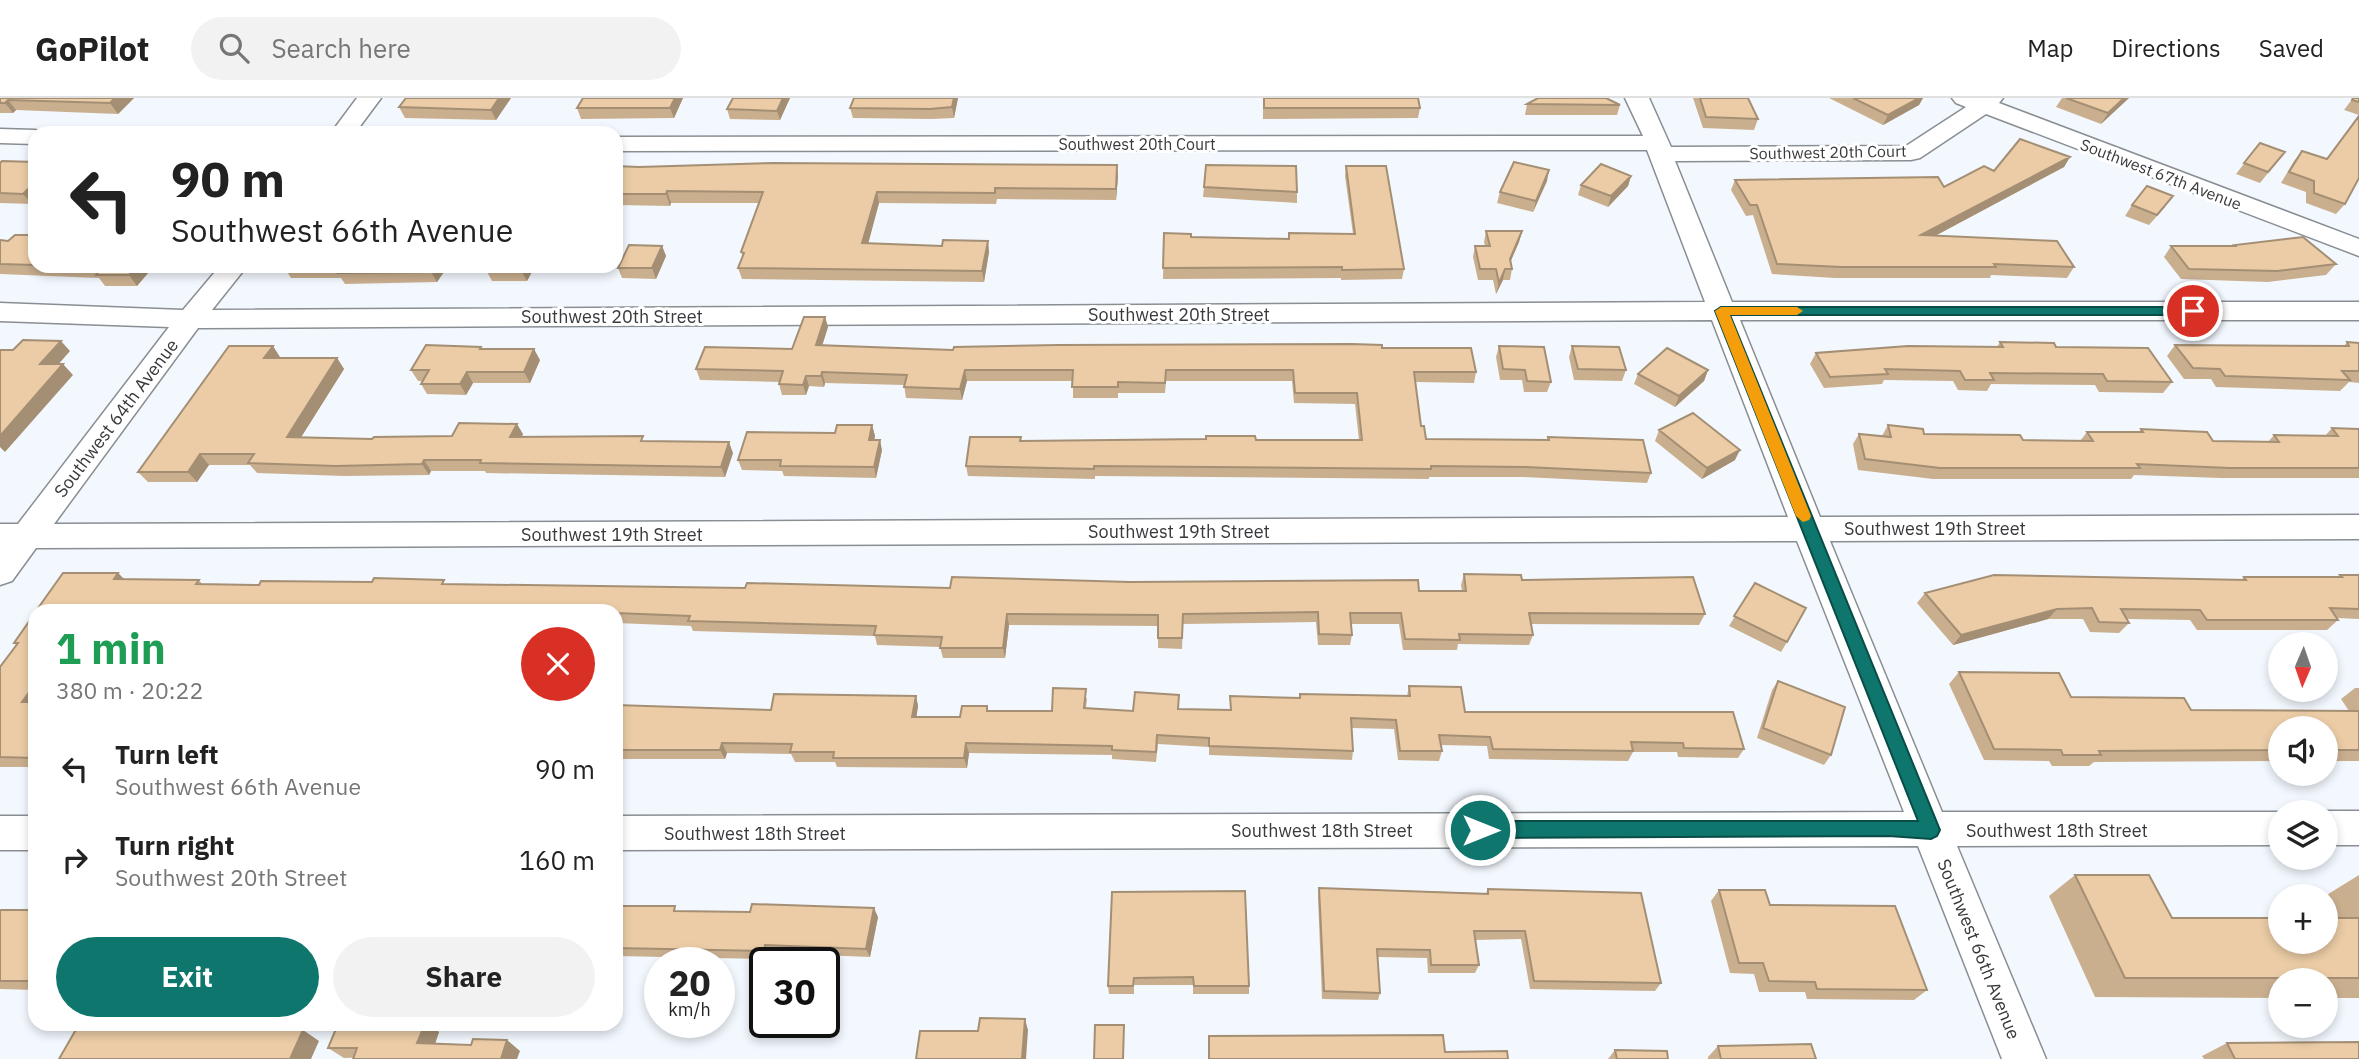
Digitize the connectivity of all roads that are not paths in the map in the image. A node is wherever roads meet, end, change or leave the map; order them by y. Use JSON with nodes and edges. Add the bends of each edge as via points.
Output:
{"nodes":[{"id":1,"x":369,"y":98,"type":"edge"},
{"id":2,"x":1637,"y":98,"type":"edge"},
{"id":3,"x":1979,"y":101,"type":"edge"},
{"id":4,"x":348,"y":126,"type":"edge"},
{"id":5,"x":0,"y":136,"type":"edge"},
{"id":6,"x":28,"y":137,"type":"edge"},
{"id":7,"x":623,"y":144,"type":"edge"},
{"id":8,"x":1659,"y":148,"type":"junction"},
{"id":9,"x":2359,"y":248,"type":"edge"},
{"id":10,"x":228,"y":273,"type":"edge"},
{"id":11,"x":1721,"y":311,"type":"junction"},
{"id":12,"x":2359,"y":311,"type":"edge"},
{"id":13,"x":0,"y":312,"type":"edge"},
{"id":14,"x":190,"y":318,"type":"junction"},
{"id":15,"x":2359,"y":527,"type":"edge"},
{"id":16,"x":1808,"y":528,"type":"junction"},
{"id":17,"x":13,"y":536,"type":"edge"},
{"id":18,"x":0,"y":572,"type":"edge"},
{"id":19,"x":2268,"y":828,"type":"edge"},
{"id":20,"x":2338,"y":828,"type":"edge"},
{"id":21,"x":2359,"y":828,"type":"edge"},
{"id":22,"x":1931,"y":830,"type":"junction"},
{"id":23,"x":0,"y":833,"type":"edge"},
{"id":24,"x":28,"y":833,"type":"edge"},
{"id":25,"x":623,"y":833,"type":"edge"},
{"id":26,"x":2024,"y":1059,"type":"edge"}],
"edges":[{"from":1,"to":4,"type":"street"},
{"from":2,"to":8,"type":"street","name":"Southwest 66th Avenue"},
{"from":3,"to":8,"type":"street","name":"Southwest 20th Court","via":[[1911,153]]},
{"from":3,"to":9,"type":"street","name":"Southwest 67th Avenue"},
{"from":5,"to":6,"type":"street"},
{"from":7,"to":8,"type":"street","name":"Southwest 20th Court"},
{"from":8,"to":11,"type":"street","name":"Southwest 66th Avenue"},
{"from":10,"to":14,"type":"street","name":"Southwest 64th Avenue"},
{"from":11,"to":12,"type":"street","name":"Southwest 20th Street"},
{"from":11,"to":14,"type":"street","name":"Southwest 20th Street"},
{"from":11,"to":16,"type":"street","name":"Southwest 66th Avenue"},
{"from":13,"to":14,"type":"street","name":"Southwest 20th Street"},
{"from":14,"to":17,"type":"street","name":"Southwest 64th Avenue"},
{"from":15,"to":16,"type":"street","name":"Southwest 19th Street"},
{"from":16,"to":17,"type":"street","name":"Southwest 19th Street"},
{"from":16,"to":22,"type":"street","name":"Southwest 66th Avenue"},
{"from":17,"to":18,"type":"street","name":"Southwest 64th Avenue"},
{"from":19,"to":22,"type":"street","name":"Southwest 18th Street"},
{"from":20,"to":21,"type":"street"},
{"from":22,"to":25,"type":"street","name":"Southwest 18th Street"},
{"from":22,"to":26,"type":"street","name":"Southwest 66th Avenue"},
{"from":23,"to":24,"type":"street"}]}
